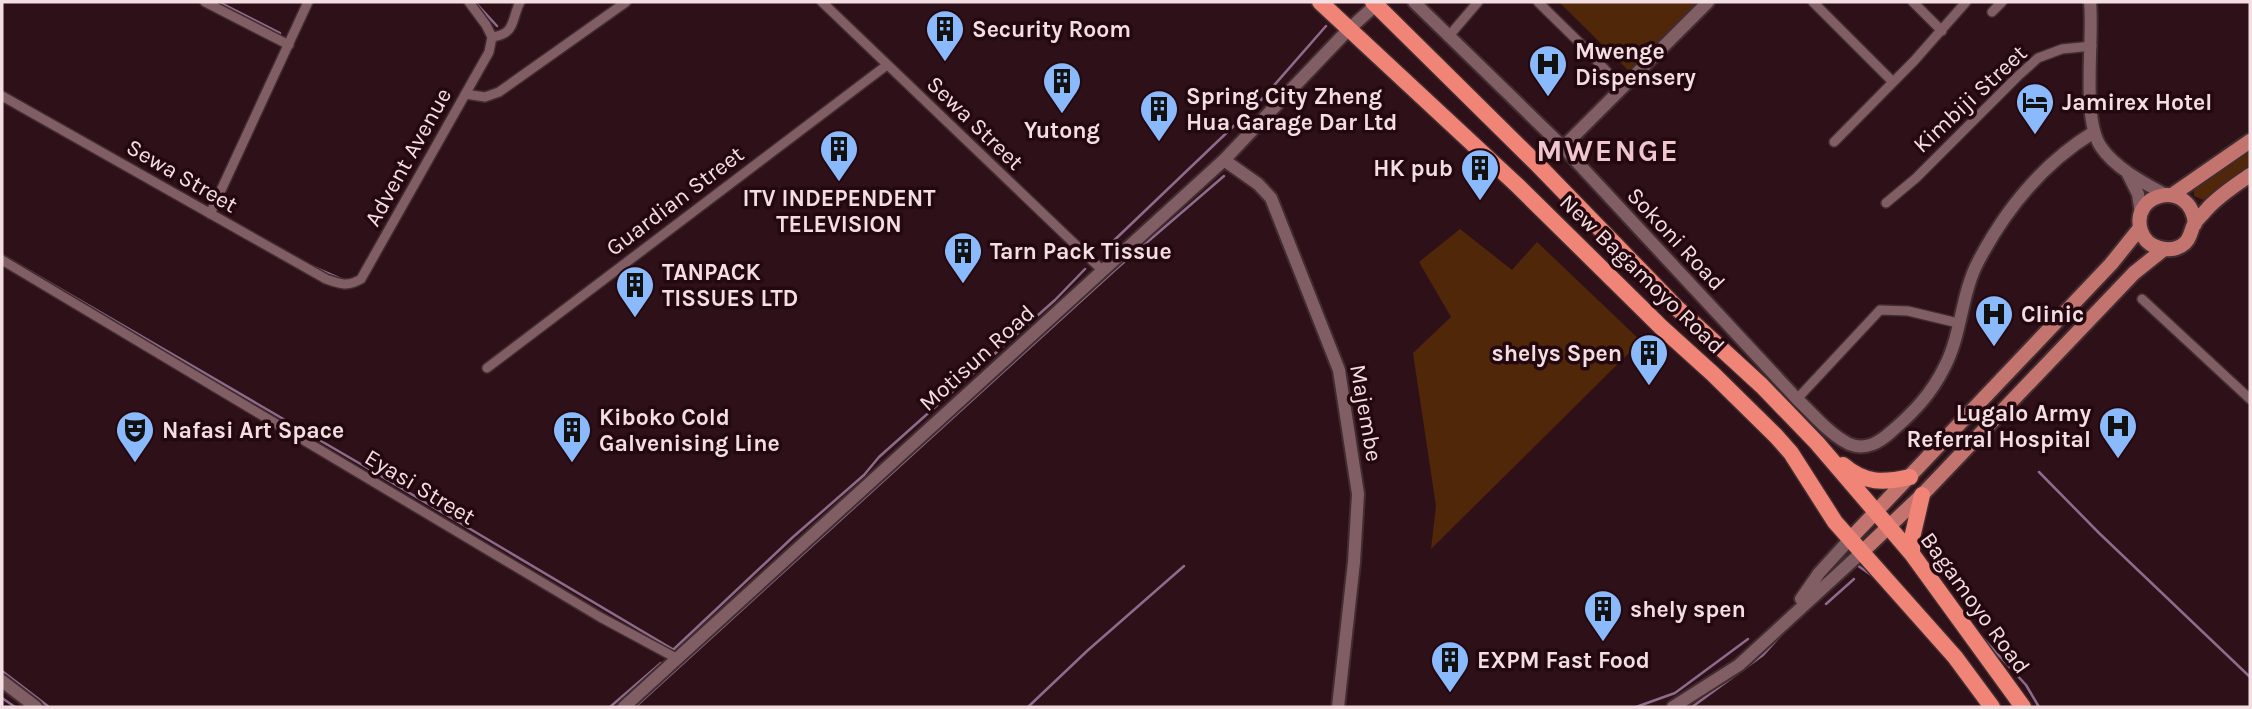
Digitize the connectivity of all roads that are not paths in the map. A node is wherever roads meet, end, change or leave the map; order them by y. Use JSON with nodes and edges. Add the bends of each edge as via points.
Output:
{"nodes":[{"id":1,"x":205,"y":2,"type":"edge"},
{"id":2,"x":308,"y":2,"type":"edge"},
{"id":3,"x":469,"y":2,"type":"edge"},
{"id":4,"x":520,"y":2,"type":"edge"},
{"id":5,"x":626,"y":2,"type":"edge"},
{"id":6,"x":822,"y":2,"type":"edge"},
{"id":7,"x":1320,"y":2,"type":"edge"},
{"id":8,"x":1414,"y":2,"type":"edge"},
{"id":9,"x":1478,"y":2,"type":"edge"},
{"id":10,"x":1538,"y":2,"type":"edge"},
{"id":11,"x":1708,"y":2,"type":"edge"},
{"id":12,"x":1813,"y":2,"type":"edge"},
{"id":13,"x":1913,"y":2,"type":"edge"},
{"id":14,"x":1966,"y":2,"type":"edge"},
{"id":15,"x":2002,"y":2,"type":"edge"},
{"id":16,"x":2090,"y":2,"type":"edge"},
{"id":17,"x":1376,"y":3,"type":"edge"},
{"id":18,"x":1992,"y":12,"type":"dead end"},
{"id":19,"x":1348,"y":30,"type":"junction"},
{"id":20,"x":1942,"y":31,"type":"junction"},
{"id":21,"x":492,"y":37,"type":"junction"},
{"id":22,"x":1448,"y":37,"type":"junction"},
{"id":23,"x":289,"y":45,"type":"junction"},
{"id":24,"x":2092,"y":46,"type":"junction"},
{"id":25,"x":887,"y":65,"type":"junction"},
{"id":26,"x":1893,"y":82,"type":"junction"},
{"id":27,"x":1622,"y":87,"type":"junction"},
{"id":28,"x":465,"y":94,"type":"junction"},
{"id":29,"x":2,"y":96,"type":"edge"},
{"id":30,"x":2094,"y":132,"type":"junction"},
{"id":31,"x":2250,"y":141,"type":"edge"},
{"id":32,"x":1834,"y":142,"type":"dead end"},
{"id":33,"x":1563,"y":148,"type":"junction"},
{"id":34,"x":1224,"y":160,"type":"junction"},
{"id":35,"x":2124,"y":168,"type":"junction"},
{"id":36,"x":2250,"y":175,"type":"edge"},
{"id":37,"x":2169,"y":195,"type":"junction"},
{"id":38,"x":1886,"y":203,"type":"dead end"},
{"id":39,"x":210,"y":214,"type":"junction"},
{"id":40,"x":2140,"y":221,"type":"junction"},
{"id":41,"x":2195,"y":224,"type":"junction"},
{"id":42,"x":2164,"y":250,"type":"junction"},
{"id":43,"x":2,"y":260,"type":"edge"},
{"id":44,"x":1103,"y":271,"type":"junction"},
{"id":45,"x":346,"y":285,"type":"joint"},
{"id":46,"x":2142,"y":299,"type":"dead end"},
{"id":47,"x":1958,"y":323,"type":"junction"},
{"id":48,"x":487,"y":368,"type":"dead end"},
{"id":49,"x":1797,"y":399,"type":"junction"},
{"id":50,"x":2250,"y":399,"type":"edge"},
{"id":51,"x":1817,"y":443,"type":"junction"},
{"id":52,"x":1910,"y":477,"type":"junction"},
{"id":53,"x":1922,"y":495,"type":"junction"},
{"id":54,"x":1877,"y":512,"type":"junction"},
{"id":55,"x":1889,"y":526,"type":"junction"},
{"id":56,"x":1850,"y":539,"type":"junction"},
{"id":57,"x":1862,"y":552,"type":"junction"},
{"id":58,"x":1912,"y":554,"type":"junction"},
{"id":59,"x":1784,"y":622,"type":"junction"},
{"id":60,"x":676,"y":658,"type":"junction"},
{"id":61,"x":2,"y":681,"type":"edge"},
{"id":62,"x":36,"y":707,"type":"edge"},
{"id":63,"x":624,"y":707,"type":"edge"},
{"id":64,"x":1338,"y":707,"type":"edge"},
{"id":65,"x":1673,"y":707,"type":"edge"},
{"id":66,"x":1992,"y":707,"type":"edge"},
{"id":67,"x":2023,"y":707,"type":"edge"}],
"edges":[{"from":1,"to":23,"type":"street"},
{"from":2,"to":23,"type":"street"},
{"from":3,"to":21,"type":"street"},
{"from":4,"to":21,"type":"street","via":[[510,30]]},
{"from":5,"to":28,"type":"street","via":[[499,92],[485,97]]},
{"from":6,"to":25,"type":"street","name":"Sewa Street"},
{"from":7,"to":19,"type":"highway","name":"New Bagamoyo Road"},
{"from":8,"to":22,"type":"street","name":"Sokoni Road"},
{"from":9,"to":22,"type":"street"},
{"from":10,"to":27,"type":"street"},
{"from":11,"to":27,"type":"street"},
{"from":12,"to":26,"type":"street"},
{"from":13,"to":20,"type":"street"},
{"from":14,"to":20,"type":"street"},
{"from":15,"to":18,"type":"street"},
{"from":16,"to":24,"type":"street"},
{"from":17,"to":19,"type":"street","name":"Motisun Road"},
{"from":17,"to":51,"type":"highway","name":"New Bagamoyo Road"},
{"from":19,"to":34,"type":"street","name":"Motisun Road"},
{"from":19,"to":56,"type":"highway","name":"New Bagamoyo Road","via":[[1518,186],[1776,436]]},
{"from":20,"to":26,"type":"street"},
{"from":21,"to":28,"type":"street","name":"Advent Avenue","via":[[489,52]]},
{"from":22,"to":33,"type":"street","name":"Sokoni Road"},
{"from":23,"to":39,"type":"street"},
{"from":24,"to":30,"type":"street"},
{"from":24,"to":38,"type":"street","name":"Kimbiji Street","via":[[2062,49],[2038,58]]},
{"from":25,"to":44,"type":"street","name":"Sewa Street"},
{"from":25,"to":48,"type":"street","name":"Guardian Street"},
{"from":26,"to":32,"type":"street"},
{"from":27,"to":33,"type":"street"},
{"from":28,"to":45,"type":"street","name":"Advent Avenue","via":[[360,279]]},
{"from":29,"to":39,"type":"street","name":"Sewa Street"},
{"from":30,"to":35,"type":"street","via":[[2107,154]]},
{"from":30,"to":47,"type":"street","via":[[2058,156],[2010,209],[1977,263]]},
{"from":31,"to":37,"type":"main road"},
{"from":33,"to":49,"type":"street","name":"Sokoni Road"},
{"from":34,"to":44,"type":"street","name":"Motisun Road"},
{"from":34,"to":64,"type":"street","name":"Majembe","via":[[1271,198],[1342,382],[1357,494]]},
{"from":35,"to":37,"type":"street"},
{"from":35,"to":40,"type":"street","via":[[2138,194]]},
{"from":36,"to":41,"type":"main road","via":[[2220,196]]},
{"from":37,"to":40,"type":"main road","via":[[2148,203]]},
{"from":37,"to":41,"type":"main road","via":[[2191,209]]},
{"from":39,"to":45,"type":"street","name":"Sewa Street","via":[[326,279]]},
{"from":40,"to":42,"type":"main road","via":[[2148,242]]},
{"from":40,"to":52,"type":"main road","via":[[2111,264]]},
{"from":41,"to":42,"type":"main road","via":[[2181,246]]},
{"from":42,"to":53,"type":"main road","via":[[2134,273]]},
{"from":43,"to":60,"type":"street","name":"Eyasi Street"},
{"from":44,"to":60,"type":"street","name":"Motisun Road"},
{"from":46,"to":50,"type":"street"},
{"from":47,"to":49,"type":"street","via":[[1908,311],[1880,310]]},
{"from":47,"to":49,"type":"street","name":"Sokoni Road","via":[[1946,365],[1917,408],[1877,444],[1850,444]]},
{"from":51,"to":52,"type":"highway","via":[[1859,477],[1885,482]]},
{"from":51,"to":54,"type":"highway","name":"Bagamoyo Road"},
{"from":52,"to":54,"type":"main road"},
{"from":53,"to":55,"type":"main road"},
{"from":53,"to":58,"type":"highway"},
{"from":54,"to":55,"type":"highway","name":"Bagamoyo Road"},
{"from":54,"to":56,"type":"main road"},
{"from":55,"to":57,"type":"main road"},
{"from":55,"to":58,"type":"highway","name":"Bagamoyo Road"},
{"from":56,"to":57,"type":"highway","name":"Bagamoyo Road"},
{"from":56,"to":59,"type":"street"},
{"from":57,"to":59,"type":"street"},
{"from":57,"to":66,"type":"highway","name":"Bagamoyo Road","via":[[1955,657]]},
{"from":58,"to":67,"type":"highway","name":"Bagamoyo Road"},
{"from":59,"to":65,"type":"street","via":[[1740,665]]},
{"from":60,"to":63,"type":"street","name":"Motisun Road"},
{"from":61,"to":62,"type":"street"}]}
